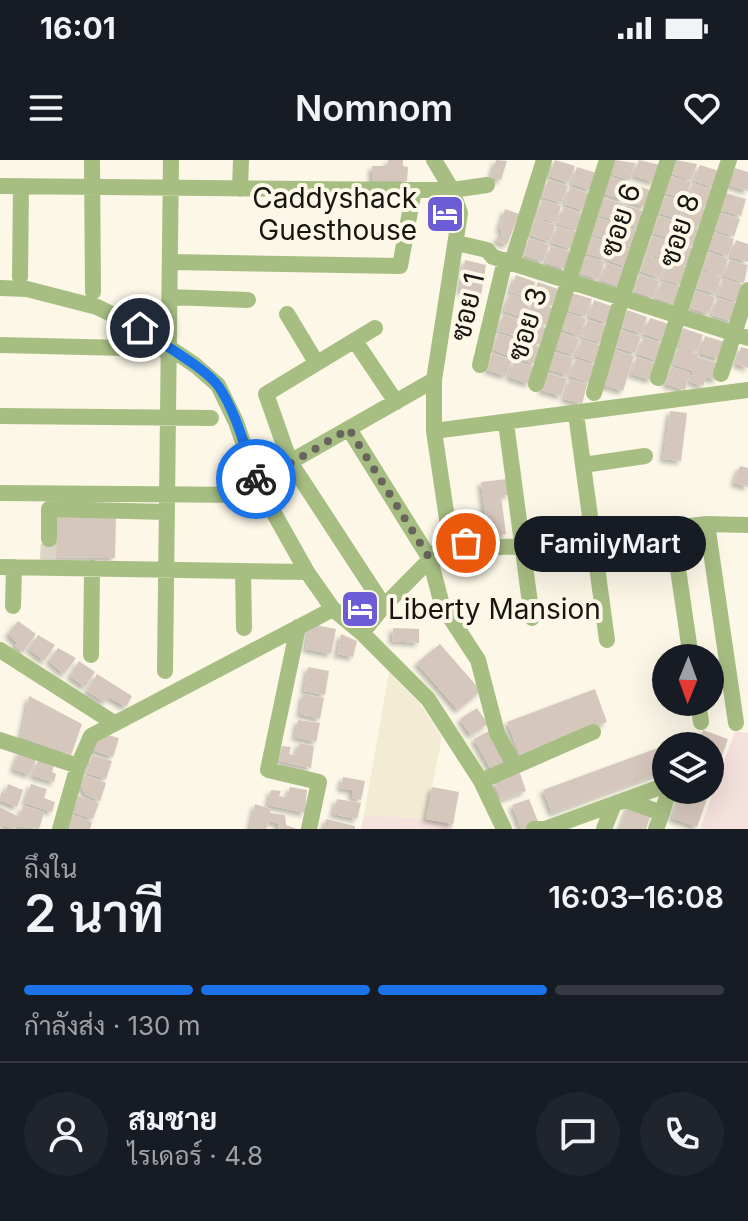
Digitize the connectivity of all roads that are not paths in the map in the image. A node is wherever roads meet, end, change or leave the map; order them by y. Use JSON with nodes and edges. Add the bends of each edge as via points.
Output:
{"nodes":[{"id":1,"x":92,"y":160,"type":"edge"},
{"id":2,"x":171,"y":160,"type":"edge"},
{"id":3,"x":241,"y":160,"type":"edge"},
{"id":4,"x":434,"y":160,"type":"edge"},
{"id":5,"x":544,"y":160,"type":"edge"},
{"id":6,"x":607,"y":160,"type":"edge"},
{"id":7,"x":668,"y":160,"type":"edge"},
{"id":8,"x":729,"y":160,"type":"edge"},
{"id":9,"x":92,"y":185,"type":"junction"},
{"id":10,"x":487,"y":185,"type":"dead end"},
{"id":11,"x":0,"y":186,"type":"edge"},
{"id":12,"x":21,"y":186,"type":"junction"},
{"id":13,"x":171,"y":189,"type":"junction"},
{"id":14,"x":240,"y":189,"type":"junction"},
{"id":15,"x":414,"y":190,"type":"junction"},
{"id":16,"x":452,"y":190,"type":"junction"},
{"id":17,"x":456,"y":248,"type":"junction"},
{"id":18,"x":503,"y":259,"type":"junction"},
{"id":19,"x":170,"y":262,"type":"junction"},
{"id":20,"x":20,"y":277,"type":"dead end"},
{"id":21,"x":568,"y":280,"type":"junction"},
{"id":22,"x":0,"y":288,"type":"edge"},
{"id":23,"x":748,"y":290,"type":"edge"},
{"id":24,"x":93,"y":292,"type":"dead end"},
{"id":25,"x":170,"y":297,"type":"junction"},
{"id":26,"x":622,"y":297,"type":"junction"},
{"id":27,"x":248,"y":300,"type":"dead end"},
{"id":28,"x":287,"y":314,"type":"dead end"},
{"id":29,"x":678,"y":316,"type":"junction"},
{"id":30,"x":375,"y":328,"type":"dead end"},
{"id":31,"x":741,"y":336,"type":"edge"},
{"id":32,"x":355,"y":341,"type":"junction"},
{"id":33,"x":0,"y":345,"type":"edge"},
{"id":34,"x":167,"y":349,"type":"junction"},
{"id":35,"x":316,"y":362,"type":"junction"},
{"id":36,"x":480,"y":365,"type":"dead end"},
{"id":37,"x":721,"y":374,"type":"dead end"},
{"id":38,"x":658,"y":378,"type":"dead end"},
{"id":39,"x":434,"y":380,"type":"junction"},
{"id":40,"x":536,"y":384,"type":"dead end"},
{"id":41,"x":748,"y":390,"type":"edge"},
{"id":42,"x":594,"y":393,"type":"dead end"},
{"id":43,"x":396,"y":402,"type":"junction"},
{"id":44,"x":576,"y":414,"type":"junction"},
{"id":45,"x":0,"y":416,"type":"edge"},
{"id":46,"x":167,"y":418,"type":"junction"},
{"id":47,"x":211,"y":418,"type":"dead end"},
{"id":48,"x":506,"y":423,"type":"junction"},
{"id":49,"x":349,"y":429,"type":"junction"},
{"id":50,"x":434,"y":431,"type":"junction"},
{"id":51,"x":645,"y":456,"type":"dead end"},
{"id":52,"x":290,"y":462,"type":"junction"},
{"id":53,"x":583,"y":465,"type":"junction"},
{"id":54,"x":254,"y":489,"type":"junction"},
{"id":55,"x":0,"y":493,"type":"edge"},
{"id":56,"x":166,"y":503,"type":"junction"},
{"id":57,"x":707,"y":524,"type":"junction"},
{"id":58,"x":748,"y":525,"type":"edge"},
{"id":59,"x":672,"y":528,"type":"junction"},
{"id":60,"x":591,"y":538,"type":"junction"},
{"id":61,"x":49,"y":539,"type":"tunnel mouth"},
{"id":62,"x":450,"y":539,"type":"junction"},
{"id":63,"x":521,"y":546,"type":"junction"},
{"id":64,"x":430,"y":559,"type":"junction"},
{"id":65,"x":7,"y":567,"type":"edge"},
{"id":66,"x":92,"y":568,"type":"junction"},
{"id":67,"x":166,"y":569,"type":"junction"},
{"id":68,"x":243,"y":571,"type":"junction"},
{"id":69,"x":307,"y":572,"type":"junction"},
{"id":70,"x":13,"y":606,"type":"dead end"},
{"id":71,"x":384,"y":606,"type":"junction"},
{"id":72,"x":333,"y":609,"type":"junction"},
{"id":73,"x":532,"y":618,"type":"dead end"},
{"id":74,"x":298,"y":627,"type":"junction"},
{"id":75,"x":244,"y":628,"type":"dead end"},
{"id":76,"x":362,"y":633,"type":"junction"},
{"id":77,"x":607,"y":640,"type":"dead end"},
{"id":78,"x":689,"y":644,"type":"edge"},
{"id":79,"x":0,"y":650,"type":"edge"},
{"id":80,"x":91,"y":655,"type":"dead end"},
{"id":81,"x":165,"y":671,"type":"dead end"},
{"id":82,"x":700,"y":716,"type":"edge"},
{"id":83,"x":701,"y":722,"type":"dead end"},
{"id":84,"x":114,"y":723,"type":"junction"},
{"id":85,"x":736,"y":723,"type":"dead end"},
{"id":86,"x":593,"y":732,"type":"dead end"},
{"id":87,"x":0,"y":740,"type":"edge"},
{"id":88,"x":514,"y":765,"type":"junction"},
{"id":89,"x":78,"y":766,"type":"junction"},
{"id":90,"x":481,"y":781,"type":"junction"},
{"id":91,"x":652,"y":793,"type":"edge"},
{"id":92,"x":619,"y":802,"type":"junction"},
{"id":93,"x":659,"y":821,"type":"edge"},
{"id":94,"x":550,"y":828,"type":"edge"},
{"id":95,"x":60,"y":829,"type":"edge"},
{"id":96,"x":309,"y":829,"type":"edge"},
{"id":97,"x":504,"y":829,"type":"edge"},
{"id":98,"x":534,"y":829,"type":"edge"},
{"id":99,"x":604,"y":829,"type":"edge"}],
"edges":[{"from":1,"to":9,"type":"street"},
{"from":2,"to":13,"type":"street"},
{"from":3,"to":14,"type":"street"},
{"from":4,"to":16,"type":"street"},
{"from":5,"to":18,"type":"street","name":"ซอย 1"},
{"from":6,"to":21,"type":"street","name":"ซอย 3"},
{"from":7,"to":26,"type":"street","name":"ซอย 6"},
{"from":8,"to":29,"type":"street","name":"ซอย 8"},
{"from":9,"to":12,"type":"street"},
{"from":9,"to":13,"type":"street"},
{"from":9,"to":24,"type":"street"},
{"from":10,"to":16,"type":"street"},
{"from":11,"to":12,"type":"street"},
{"from":12,"to":20,"type":"street"},
{"from":13,"to":14,"type":"street"},
{"from":13,"to":19,"type":"street"},
{"from":14,"to":15,"type":"street"},
{"from":15,"to":16,"type":"street"},
{"from":15,"to":19,"type":"street","via":[[400,266]]},
{"from":16,"to":17,"type":"street","via":[[460,213]]},
{"from":17,"to":18,"type":"street","via":[[485,260]]},
{"from":17,"to":39,"type":"street"},
{"from":18,"to":21,"type":"street"},
{"from":18,"to":36,"type":"street","name":"ซอย 1"},
{"from":19,"to":25,"type":"street"},
{"from":21,"to":26,"type":"street"},
{"from":21,"to":40,"type":"street","name":"ซอย 3"},
{"from":22,"to":34,"type":"street","via":[[27,289],[97,307],[140,328]]},
{"from":23,"to":31,"type":"street"},
{"from":25,"to":27,"type":"street"},
{"from":25,"to":34,"type":"street"},
{"from":26,"to":29,"type":"street"},
{"from":26,"to":42,"type":"street","name":"ซอย 6"},
{"from":28,"to":35,"type":"street"},
{"from":29,"to":31,"type":"street"},
{"from":29,"to":38,"type":"street","name":"ซอย 8"},
{"from":30,"to":32,"type":"street"},
{"from":31,"to":37,"type":"street"},
{"from":32,"to":35,"type":"street"},
{"from":32,"to":43,"type":"street"},
{"from":33,"to":34,"type":"street"},
{"from":34,"to":46,"type":"street"},
{"from":34,"to":54,"type":"street","via":[[218,385],[236,422]]},
{"from":35,"to":52,"type":"street","via":[[266,394]]},
{"from":39,"to":43,"type":"street"},
{"from":39,"to":50,"type":"street"},
{"from":41,"to":44,"type":"street"},
{"from":43,"to":49,"type":"street"},
{"from":44,"to":48,"type":"street"},
{"from":44,"to":53,"type":"street"},
{"from":45,"to":46,"type":"street"},
{"from":46,"to":47,"type":"street"},
{"from":46,"to":56,"type":"street"},
{"from":48,"to":50,"type":"street"},
{"from":48,"to":63,"type":"street"},
{"from":49,"to":52,"type":"street"},
{"from":49,"to":64,"type":"street"},
{"from":50,"to":62,"type":"street"},
{"from":51,"to":53,"type":"street"},
{"from":52,"to":54,"type":"street"},
{"from":52,"to":71,"type":"street"},
{"from":53,"to":60,"type":"street"},
{"from":54,"to":56,"type":"street"},
{"from":54,"to":69,"type":"street"},
{"from":55,"to":56,"type":"street"},
{"from":56,"to":61,"type":"street","via":[[49,509]]},
{"from":56,"to":67,"type":"street"},
{"from":57,"to":58,"type":"street"},
{"from":57,"to":59,"type":"street"},
{"from":57,"to":85,"type":"street"},
{"from":59,"to":60,"type":"street"},
{"from":59,"to":78,"type":"street"},
{"from":60,"to":63,"type":"street"},
{"from":60,"to":77,"type":"street"},
{"from":62,"to":63,"type":"street","via":[[482,548]]},
{"from":62,"to":64,"type":"street"},
{"from":63,"to":73,"type":"street"},
{"from":64,"to":71,"type":"street"},
{"from":64,"to":88,"type":"street","via":[[442,605],[478,660],[497,733]]},
{"from":65,"to":66,"type":"street"},
{"from":65,"to":70,"type":"street"},
{"from":66,"to":67,"type":"street"},
{"from":66,"to":80,"type":"street"},
{"from":67,"to":68,"type":"street"},
{"from":67,"to":81,"type":"street"},
{"from":68,"to":69,"type":"street"},
{"from":68,"to":75,"type":"street"},
{"from":69,"to":72,"type":"street"},
{"from":71,"to":76,"type":"street"},
{"from":72,"to":74,"type":"street"},
{"from":72,"to":76,"type":"street"},
{"from":74,"to":84,"type":"street"},
{"from":74,"to":96,"type":"street","via":[[268,770],[319,782]]},
{"from":76,"to":90,"type":"street","via":[[428,699]]},
{"from":79,"to":84,"type":"street"},
{"from":82,"to":83,"type":"street"},
{"from":84,"to":89,"type":"street","via":[[91,736]]},
{"from":86,"to":88,"type":"street"},
{"from":87,"to":89,"type":"street"},
{"from":88,"to":90,"type":"street"},
{"from":89,"to":95,"type":"street"},
{"from":90,"to":97,"type":"street"},
{"from":91,"to":92,"type":"street"},
{"from":92,"to":93,"type":"street"},
{"from":92,"to":94,"type":"street"},
{"from":92,"to":99,"type":"street"},
{"from":94,"to":98,"type":"street"}]}
